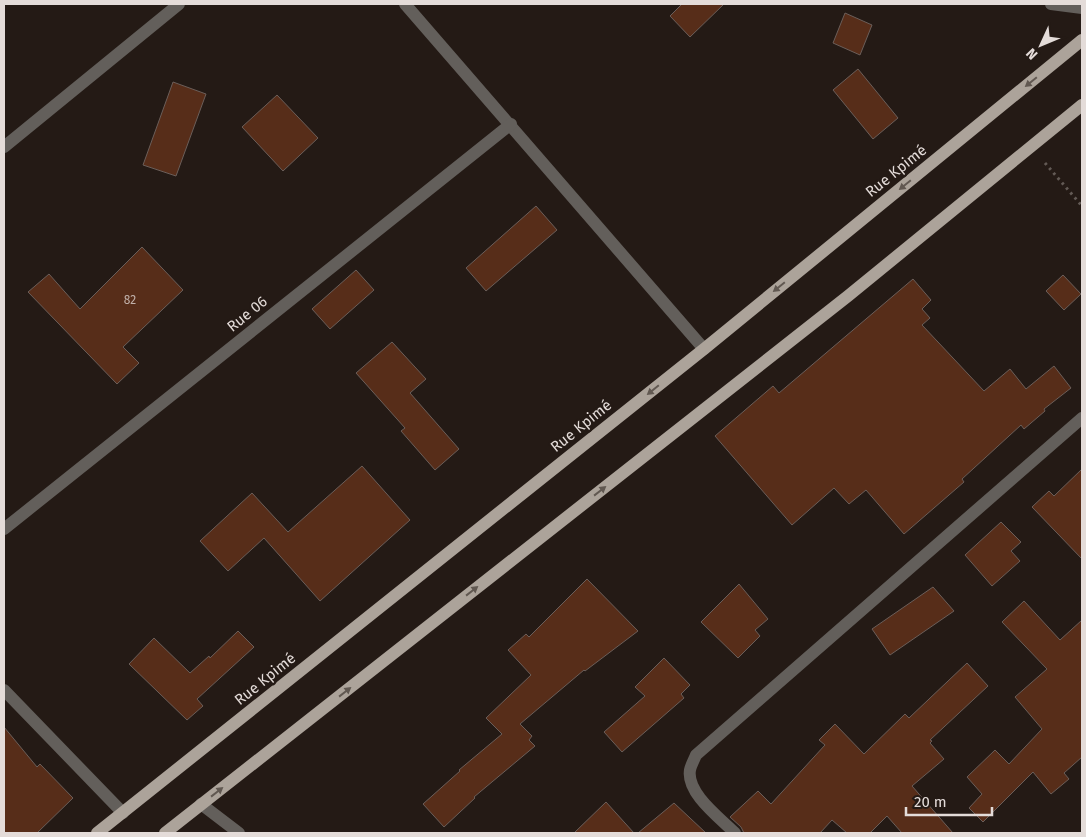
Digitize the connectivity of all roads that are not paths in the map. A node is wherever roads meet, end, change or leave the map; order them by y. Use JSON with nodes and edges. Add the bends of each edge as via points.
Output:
{"nodes":[{"id":1,"x":179,"y":4,"type":"edge"},
{"id":2,"x":405,"y":4,"type":"edge"},
{"id":3,"x":1051,"y":4,"type":"edge"},
{"id":4,"x":1082,"y":8,"type":"edge"},
{"id":5,"x":1082,"y":40,"type":"edge"},
{"id":6,"x":1082,"y":105,"type":"edge"},
{"id":7,"x":511,"y":124,"type":"junction"},
{"id":8,"x":4,"y":147,"type":"edge"},
{"id":9,"x":704,"y":349,"type":"junction"},
{"id":10,"x":1082,"y":418,"type":"edge"},
{"id":11,"x":4,"y":529,"type":"edge"},
{"id":12,"x":4,"y":690,"type":"edge"},
{"id":13,"x":201,"y":804,"type":"junction"},
{"id":14,"x":123,"y":813,"type":"junction"},
{"id":15,"x":97,"y":833,"type":"edge"},
{"id":16,"x":165,"y":833,"type":"edge"},
{"id":17,"x":239,"y":833,"type":"edge"},
{"id":18,"x":735,"y":833,"type":"edge"}],
"edges":[{"from":1,"to":8,"type":"street"},
{"from":2,"to":7,"type":"street"},
{"from":3,"to":4,"type":"street"},
{"from":5,"to":9,"type":"main road","name":"Rue Kpimé","one_way":true},
{"from":13,"to":6,"type":"main road","one_way":true,"via":[[848,296]]},
{"from":7,"to":9,"type":"street"},
{"from":7,"to":11,"type":"street","name":"Rue 06"},
{"from":9,"to":14,"type":"main road","name":"Rue Kpimé","one_way":true},
{"from":10,"to":18,"type":"street","via":[[696,755],[690,769],[690,783],[699,797]]},
{"from":12,"to":14,"type":"street"},
{"from":13,"to":16,"type":"main road"},
{"from":13,"to":17,"type":"street"},
{"from":14,"to":15,"type":"main road","name":"Rue Kpimé"}]}
